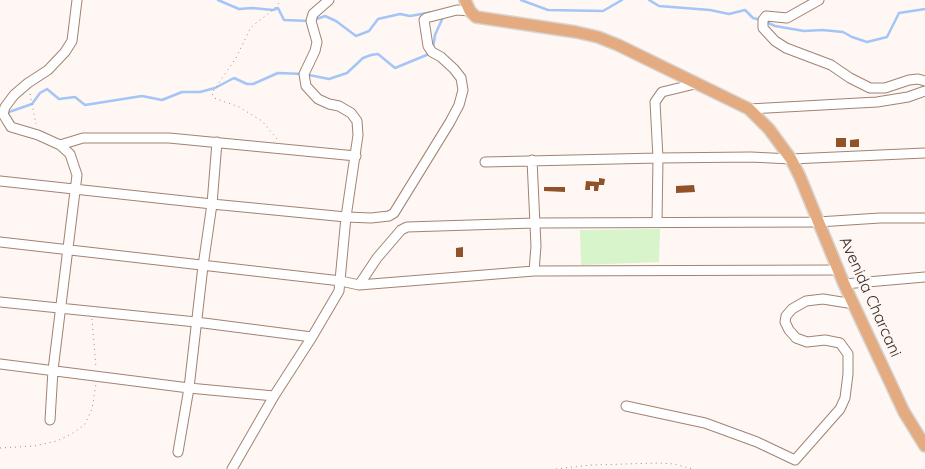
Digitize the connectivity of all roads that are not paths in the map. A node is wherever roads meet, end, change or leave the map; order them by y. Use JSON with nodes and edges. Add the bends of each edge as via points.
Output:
{"nodes":[{"id":1,"x":77,"y":0,"type":"edge"},
{"id":2,"x":329,"y":0,"type":"edge"},
{"id":3,"x":819,"y":0,"type":"edge"},
{"id":4,"x":467,"y":7,"type":"edge"},
{"id":5,"x":925,"y":81,"type":"edge"},
{"id":6,"x":695,"y":84,"type":"junction"},
{"id":7,"x":925,"y":91,"type":"edge"},
{"id":8,"x":748,"y":109,"type":"junction"},
{"id":9,"x":216,"y":142,"type":"junction"},
{"id":10,"x":60,"y":145,"type":"junction"},
{"id":11,"x":925,"y":153,"type":"edge"},
{"id":12,"x":356,"y":156,"type":"junction"},
{"id":13,"x":658,"y":158,"type":"junction"},
{"id":14,"x":791,"y":159,"type":"junction"},
{"id":15,"x":532,"y":160,"type":"junction"},
{"id":16,"x":484,"y":162,"type":"dead end"},
{"id":17,"x":0,"y":181,"type":"edge"},
{"id":18,"x":76,"y":190,"type":"junction"},
{"id":19,"x":212,"y":204,"type":"junction"},
{"id":20,"x":346,"y":217,"type":"junction"},
{"id":21,"x":925,"y":218,"type":"edge"},
{"id":22,"x":657,"y":222,"type":"junction"},
{"id":23,"x":818,"y":222,"type":"junction"},
{"id":24,"x":534,"y":223,"type":"junction"},
{"id":25,"x":0,"y":242,"type":"edge"},
{"id":26,"x":68,"y":249,"type":"junction"},
{"id":27,"x":203,"y":266,"type":"junction"},
{"id":28,"x":838,"y":270,"type":"junction"},
{"id":29,"x":534,"y":271,"type":"junction"},
{"id":30,"x":925,"y":277,"type":"edge"},
{"id":31,"x":341,"y":282,"type":"junction"},
{"id":32,"x":844,"y":284,"type":"junction"},
{"id":33,"x":359,"y":285,"type":"junction"},
{"id":34,"x":0,"y":302,"type":"edge"},
{"id":35,"x":854,"y":304,"type":"junction"},
{"id":36,"x":60,"y":308,"type":"junction"},
{"id":37,"x":196,"y":322,"type":"junction"},
{"id":38,"x":312,"y":337,"type":"junction"},
{"id":39,"x":0,"y":364,"type":"edge"},
{"id":40,"x":53,"y":370,"type":"junction"},
{"id":41,"x":189,"y":388,"type":"junction"},
{"id":42,"x":274,"y":396,"type":"junction"},
{"id":43,"x":626,"y":406,"type":"dead end"},
{"id":44,"x":50,"y":420,"type":"dead end"},
{"id":45,"x":925,"y":446,"type":"edge"},
{"id":46,"x":178,"y":452,"type":"dead end"},
{"id":47,"x":232,"y":469,"type":"edge"}],
"edges":[{"from":1,"to":10,"type":"street","via":[[72,40],[66,52],[14,95],[3,114],[11,126]]},
{"from":2,"to":12,"type":"street","via":[[313,14],[311,20],[317,42],[304,74],[306,86],[318,98],[351,113],[357,121]]},
{"from":3,"to":5,"type":"street","via":[[787,18],[766,16],[764,28],[774,41],[786,48],[831,65],[870,88],[885,88],[910,80]]},
{"from":4,"to":6,"type":"main road","name":"Avenida Charcani","via":[[476,17],[598,37]]},
{"from":4,"to":20,"type":"street","via":[[424,20],[428,46],[454,69],[463,84],[459,105],[450,122],[394,213],[382,217]]},
{"from":6,"to":8,"type":"main road","name":"Avenida Charcani"},
{"from":6,"to":13,"type":"street","via":[[662,92],[655,102]]},
{"from":7,"to":8,"type":"street","via":[[877,102]]},
{"from":8,"to":14,"type":"main road","name":"Avenida Charcani","via":[[770,129]]},
{"from":9,"to":10,"type":"street","via":[[169,138],[83,138]]},
{"from":9,"to":12,"type":"street"},
{"from":9,"to":19,"type":"street"},
{"from":10,"to":18,"type":"street","via":[[70,154],[77,175]]},
{"from":11,"to":14,"type":"street"},
{"from":12,"to":20,"type":"street"},
{"from":13,"to":14,"type":"street"},
{"from":13,"to":15,"type":"street"},
{"from":13,"to":22,"type":"street"},
{"from":14,"to":23,"type":"main road","name":"Avenida Charcani"},
{"from":15,"to":16,"type":"street"},
{"from":15,"to":24,"type":"street"},
{"from":17,"to":18,"type":"street"},
{"from":18,"to":19,"type":"street"},
{"from":18,"to":26,"type":"street"},
{"from":19,"to":20,"type":"street"},
{"from":19,"to":27,"type":"street"},
{"from":20,"to":31,"type":"street"},
{"from":21,"to":23,"type":"street"},
{"from":22,"to":23,"type":"street"},
{"from":22,"to":24,"type":"street"},
{"from":23,"to":28,"type":"main road","name":"Avenida Charcani"},
{"from":24,"to":29,"type":"street"},
{"from":24,"to":33,"type":"street","via":[[407,227],[377,258]]},
{"from":25,"to":26,"type":"street"},
{"from":26,"to":27,"type":"street"},
{"from":26,"to":36,"type":"street"},
{"from":27,"to":31,"type":"street"},
{"from":27,"to":37,"type":"street"},
{"from":28,"to":29,"type":"street"},
{"from":28,"to":32,"type":"main road","name":"Avenida Charcani"},
{"from":29,"to":33,"type":"street"},
{"from":30,"to":32,"type":"street"},
{"from":31,"to":33,"type":"street"},
{"from":31,"to":38,"type":"street"},
{"from":32,"to":35,"type":"main road","name":"Avenida Charcani"},
{"from":34,"to":36,"type":"street"},
{"from":35,"to":43,"type":"street","via":[[823,299],[806,301],[792,308],[786,316],[785,322],[796,338],[807,342],[825,340],[840,343],[848,354],[845,398],[840,409],[795,460],[705,423]]},
{"from":35,"to":45,"type":"main road","name":"Avenida Charcani","via":[[904,412]]},
{"from":36,"to":37,"type":"street"},
{"from":36,"to":40,"type":"street"},
{"from":37,"to":38,"type":"street"},
{"from":37,"to":41,"type":"street"},
{"from":38,"to":42,"type":"street"},
{"from":39,"to":40,"type":"street"},
{"from":40,"to":41,"type":"street"},
{"from":40,"to":44,"type":"street"},
{"from":41,"to":42,"type":"street"},
{"from":41,"to":46,"type":"street"},
{"from":42,"to":47,"type":"street"}]}
